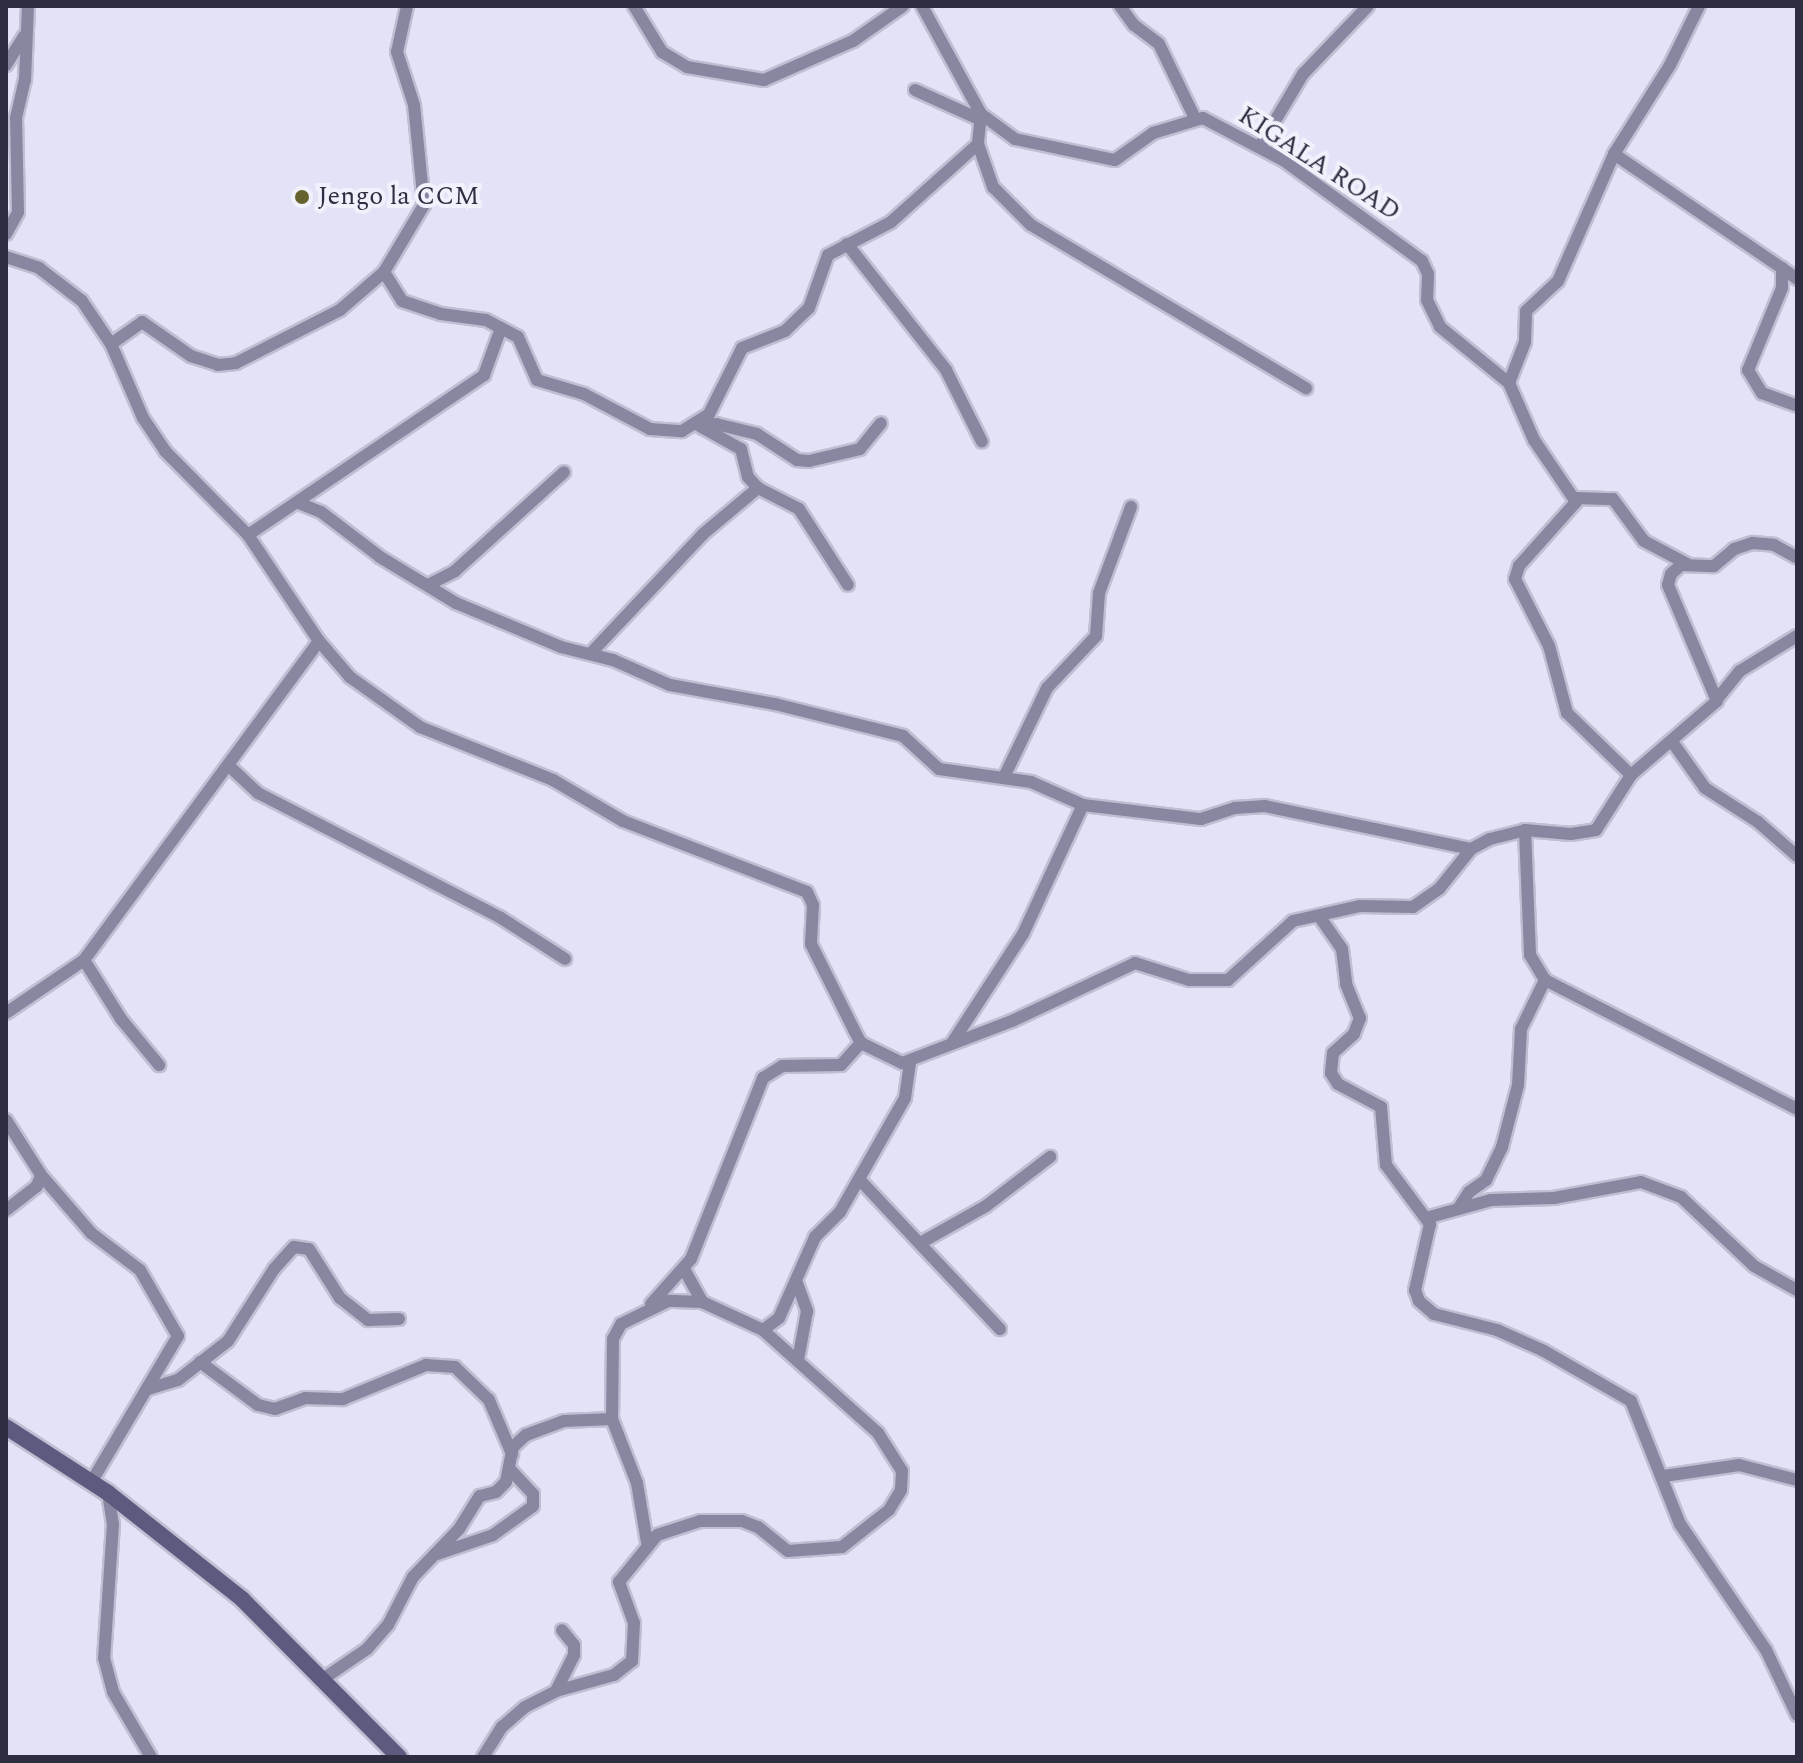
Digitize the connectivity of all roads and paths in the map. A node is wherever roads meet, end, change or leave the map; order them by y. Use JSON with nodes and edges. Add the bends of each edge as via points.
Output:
{"nodes":[{"id":1,"x":28,"y":6,"type":"edge"},
{"id":2,"x":407,"y":6,"type":"edge"},
{"id":3,"x":634,"y":6,"type":"edge"},
{"id":4,"x":903,"y":6,"type":"edge"},
{"id":5,"x":922,"y":6,"type":"edge"},
{"id":6,"x":1120,"y":6,"type":"edge"},
{"id":7,"x":1368,"y":6,"type":"edge"},
{"id":8,"x":1699,"y":6,"type":"edge"},
{"id":9,"x":26,"y":33,"type":"junction"},
{"id":10,"x":6,"y":65,"type":"edge"},
{"id":11,"x":915,"y":90,"type":"dead end"},
{"id":12,"x":981,"y":117,"type":"junction"},
{"id":13,"x":1195,"y":118,"type":"junction"},
{"id":14,"x":978,"y":144,"type":"junction"},
{"id":15,"x":1260,"y":146,"type":"junction"},
{"id":16,"x":1614,"y":154,"type":"junction"},
{"id":17,"x":6,"y":234,"type":"edge"},
{"id":18,"x":847,"y":244,"type":"junction"},
{"id":19,"x":6,"y":257,"type":"edge"},
{"id":20,"x":1782,"y":268,"type":"junction"},
{"id":21,"x":384,"y":272,"type":"junction"},
{"id":22,"x":1797,"y":279,"type":"edge"},
{"id":23,"x":501,"y":328,"type":"junction"},
{"id":24,"x":111,"y":344,"type":"junction"},
{"id":25,"x":1509,"y":383,"type":"junction"},
{"id":26,"x":1306,"y":388,"type":"dead end"},
{"id":27,"x":1797,"y":406,"type":"edge"},
{"id":28,"x":881,"y":423,"type":"dead end"},
{"id":29,"x":700,"y":426,"type":"junction"},
{"id":30,"x":982,"y":442,"type":"dead end"},
{"id":31,"x":564,"y":472,"type":"dead end"},
{"id":32,"x":758,"y":488,"type":"junction"},
{"id":33,"x":1576,"y":498,"type":"junction"},
{"id":34,"x":301,"y":504,"type":"junction"},
{"id":35,"x":1131,"y":507,"type":"dead end"},
{"id":36,"x":248,"y":535,"type":"junction"},
{"id":37,"x":1797,"y":558,"type":"edge"},
{"id":38,"x":1687,"y":564,"type":"junction"},
{"id":39,"x":428,"y":585,"type":"junction"},
{"id":40,"x":848,"y":585,"type":"dead end"},
{"id":41,"x":1797,"y":636,"type":"edge"},
{"id":42,"x":319,"y":641,"type":"junction"},
{"id":43,"x":591,"y":653,"type":"junction"},
{"id":44,"x":1718,"y":698,"type":"junction"},
{"id":45,"x":1673,"y":743,"type":"junction"},
{"id":46,"x":229,"y":766,"type":"junction"},
{"id":47,"x":1005,"y":775,"type":"junction"},
{"id":48,"x":1631,"y":775,"type":"junction"},
{"id":49,"x":1083,"y":805,"type":"junction"},
{"id":50,"x":1525,"y":830,"type":"junction"},
{"id":51,"x":1471,"y":849,"type":"junction"},
{"id":52,"x":1797,"y":856,"type":"edge"},
{"id":53,"x":1319,"y":916,"type":"junction"},
{"id":54,"x":565,"y":959,"type":"dead end"},
{"id":55,"x":84,"y":960,"type":"junction"},
{"id":56,"x":1545,"y":980,"type":"junction"},
{"id":57,"x":6,"y":1013,"type":"edge"},
{"id":58,"x":861,"y":1043,"type":"junction"},
{"id":59,"x":952,"y":1043,"type":"junction"},
{"id":60,"x":910,"y":1063,"type":"junction"},
{"id":61,"x":159,"y":1065,"type":"dead end"},
{"id":62,"x":1797,"y":1109,"type":"edge"},
{"id":63,"x":6,"y":1120,"type":"edge"},
{"id":64,"x":1050,"y":1157,"type":"dead end"},
{"id":65,"x":41,"y":1175,"type":"junction"},
{"id":66,"x":859,"y":1179,"type":"junction"},
{"id":67,"x":1458,"y":1209,"type":"junction"},
{"id":68,"x":6,"y":1210,"type":"edge"},
{"id":69,"x":1426,"y":1218,"type":"junction"},
{"id":70,"x":922,"y":1242,"type":"junction"},
{"id":71,"x":684,"y":1269,"type":"junction"},
{"id":72,"x":797,"y":1283,"type":"junction"},
{"id":73,"x":1797,"y":1290,"type":"edge"},
{"id":74,"x":702,"y":1302,"type":"junction"},
{"id":75,"x":649,"y":1307,"type":"junction"},
{"id":76,"x":399,"y":1319,"type":"dead end"},
{"id":77,"x":1000,"y":1329,"type":"dead end"},
{"id":78,"x":763,"y":1330,"type":"junction"},
{"id":79,"x":798,"y":1360,"type":"junction"},
{"id":80,"x":200,"y":1362,"type":"junction"},
{"id":81,"x":148,"y":1389,"type":"junction"},
{"id":82,"x":612,"y":1419,"type":"junction"},
{"id":83,"x":6,"y":1427,"type":"edge"},
{"id":84,"x":512,"y":1454,"type":"junction"},
{"id":85,"x":509,"y":1468,"type":"junction"},
{"id":86,"x":1664,"y":1476,"type":"junction"},
{"id":87,"x":1797,"y":1480,"type":"edge"},
{"id":88,"x":92,"y":1481,"type":"junction"},
{"id":89,"x":108,"y":1493,"type":"junction"},
{"id":90,"x":647,"y":1542,"type":"junction"},
{"id":91,"x":435,"y":1555,"type":"junction"},
{"id":92,"x":562,"y":1630,"type":"dead end"},
{"id":93,"x":323,"y":1679,"type":"junction"},
{"id":94,"x":556,"y":1691,"type":"junction"},
{"id":95,"x":1797,"y":1715,"type":"edge"},
{"id":96,"x":151,"y":1757,"type":"edge"},
{"id":97,"x":399,"y":1757,"type":"edge"},
{"id":98,"x":483,"y":1757,"type":"edge"}],
"edges":[{"from":1,"to":9,"type":"street"},
{"from":2,"to":21,"type":"street","via":[[397,52],[414,105],[424,205]]},
{"from":3,"to":4,"type":"street","via":[[662,52],[716,76],[753,80],[784,75],[831,52]]},
{"from":5,"to":12,"type":"street","name":"KIGALA ROAD"},
{"from":6,"to":13,"type":"street","via":[[1159,44]]},
{"from":7,"to":15,"type":"street","via":[[1303,74]]},
{"from":8,"to":16,"type":"street","via":[[1670,65]]},
{"from":9,"to":10,"type":"street"},
{"from":9,"to":17,"type":"street","via":[[25,80],[16,118],[18,212]]},
{"from":11,"to":12,"type":"street"},
{"from":12,"to":13,"type":"street","name":"KIGALA ROAD","via":[[1030,145],[1115,160],[1153,133]]},
{"from":12,"to":14,"type":"street"},
{"from":13,"to":15,"type":"street","name":"KIGALA ROAD"},
{"from":14,"to":18,"type":"street","via":[[891,222]]},
{"from":14,"to":26,"type":"street","via":[[993,187],[1031,225]]},
{"from":15,"to":25,"type":"street","name":"KIGALA ROAD","via":[[1418,257],[1426,267],[1427,300],[1440,327]]},
{"from":16,"to":20,"type":"street"},
{"from":16,"to":25,"type":"street","via":[[1558,281],[1526,311],[1525,342]]},
{"from":18,"to":29,"type":"street","via":[[821,263],[809,308],[798,321],[742,348],[724,390]]},
{"from":18,"to":30,"type":"street","via":[[946,370]]},
{"from":19,"to":24,"type":"street","via":[[39,268],[66,286]]},
{"from":20,"to":22,"type":"street"},
{"from":20,"to":27,"type":"street","via":[[1782,288],[1748,370],[1762,393]]},
{"from":21,"to":23,"type":"street","via":[[402,301]]},
{"from":21,"to":24,"type":"street","via":[[340,310],[236,363],[218,365],[191,356],[142,322]]},
{"from":23,"to":29,"type":"street","via":[[523,342],[532,375],[546,385],[584,394],[658,432]]},
{"from":23,"to":34,"type":"street","via":[[484,375],[362,454]]},
{"from":24,"to":36,"type":"street","via":[[143,418],[165,451]]},
{"from":25,"to":33,"type":"street","via":[[1534,440]]},
{"from":28,"to":29,"type":"street","via":[[860,449],[809,461],[797,460],[757,434],[716,424]]},
{"from":29,"to":32,"type":"street","via":[[741,449],[748,477]]},
{"from":31,"to":39,"type":"street","via":[[455,571]]},
{"from":32,"to":40,"type":"street","via":[[799,509]]},
{"from":32,"to":43,"type":"street","via":[[703,534]]},
{"from":33,"to":38,"type":"street","via":[[1613,499],[1644,541]]},
{"from":33,"to":48,"type":"street","via":[[1569,514],[1519,566],[1515,579],[1549,646],[1567,713]]},
{"from":34,"to":36,"type":"street"},
{"from":34,"to":39,"type":"street","via":[[321,512]]},
{"from":35,"to":47,"type":"street","via":[[1099,593],[1096,636],[1047,688]]},
{"from":36,"to":42,"type":"street"},
{"from":37,"to":38,"type":"street","via":[[1774,545],[1753,543],[1734,549],[1714,566]]},
{"from":38,"to":44,"type":"street","via":[[1677,567],[1668,585]]},
{"from":39,"to":43,"type":"street","via":[[507,625]]},
{"from":41,"to":44,"type":"street","via":[[1740,671]]},
{"from":42,"to":46,"type":"street"},
{"from":42,"to":58,"type":"street","via":[[350,677],[420,727],[553,780],[623,821],[807,892],[812,898],[809,929],[815,954]]},
{"from":43,"to":47,"type":"street","via":[[670,685],[903,736],[939,769]]},
{"from":44,"to":45,"type":"street","via":[[1710,712]]},
{"from":45,"to":48,"type":"street"},
{"from":45,"to":52,"type":"street","via":[[1705,788],[1758,822]]},
{"from":46,"to":54,"type":"street","via":[[258,793],[501,918]]},
{"from":46,"to":55,"type":"street"},
{"from":47,"to":49,"type":"street"},
{"from":48,"to":50,"type":"street","via":[[1596,830]]},
{"from":49,"to":51,"type":"street","via":[[1201,819],[1235,808],[1265,806]]},
{"from":49,"to":59,"type":"street","via":[[1023,934]]},
{"from":50,"to":51,"type":"street"},
{"from":50,"to":56,"type":"street","via":[[1530,955]]},
{"from":51,"to":53,"type":"street","via":[[1439,889],[1413,907],[1360,906]]},
{"from":53,"to":59,"type":"street","via":[[1293,921],[1228,980],[1189,980],[1135,963]]},
{"from":53,"to":69,"type":"street","via":[[1342,949],[1346,984],[1360,1018],[1354,1034],[1333,1053],[1331,1073],[1338,1084],[1381,1107],[1386,1165]]},
{"from":55,"to":57,"type":"street"},
{"from":55,"to":61,"type":"street","via":[[121,1019]]},
{"from":56,"to":62,"type":"street"},
{"from":56,"to":67,"type":"street","via":[[1521,1029],[1518,1085],[1502,1147],[1486,1180]]},
{"from":58,"to":60,"type":"street","via":[[892,1060]]},
{"from":58,"to":71,"type":"street","via":[[841,1065],[782,1066],[763,1078]]},
{"from":59,"to":60,"type":"street"},
{"from":60,"to":66,"type":"street","via":[[905,1098]]},
{"from":63,"to":65,"type":"street"},
{"from":64,"to":70,"type":"street","via":[[986,1206]]},
{"from":65,"to":68,"type":"street","via":[[37,1186]]},
{"from":65,"to":81,"type":"street","via":[[91,1233],[140,1270],[175,1326],[178,1344]]},
{"from":66,"to":70,"type":"street"},
{"from":66,"to":72,"type":"street","via":[[840,1212],[815,1237]]},
{"from":67,"to":69,"type":"street"},
{"from":67,"to":73,"type":"street","via":[[1624,1183],[1662,1187],[1681,1197],[1754,1266]]},
{"from":69,"to":86,"type":"street","via":[[1431,1230],[1415,1290],[1424,1308],[1497,1330],[1615,1388],[1637,1410]]},
{"from":70,"to":77,"type":"street"},
{"from":71,"to":74,"type":"street"},
{"from":71,"to":75,"type":"street"},
{"from":72,"to":78,"type":"street","via":[[779,1318]]},
{"from":72,"to":79,"type":"street","via":[[807,1311]]},
{"from":74,"to":75,"type":"street","via":[[668,1301]]},
{"from":74,"to":78,"type":"street"},
{"from":75,"to":82,"type":"street","via":[[621,1324],[613,1339]]},
{"from":76,"to":80,"type":"street","via":[[368,1320],[340,1298],[309,1249],[294,1247],[274,1269],[241,1328]]},
{"from":78,"to":79,"type":"street"},
{"from":79,"to":90,"type":"street","via":[[892,1449],[902,1482],[889,1510],[863,1534],[826,1551],[788,1551],[754,1525],[714,1520],[667,1530]]},
{"from":80,"to":81,"type":"street","via":[[174,1382]]},
{"from":80,"to":84,"type":"street","via":[[258,1405],[275,1409],[305,1398],[343,1399],[426,1365],[455,1367],[489,1400]]},
{"from":81,"to":88,"type":"street"},
{"from":82,"to":84,"type":"street","via":[[543,1425],[526,1435]]},
{"from":82,"to":90,"type":"street","via":[[637,1483]]},
{"from":83,"to":88,"type":"street"},
{"from":84,"to":85,"type":"street"},
{"from":85,"to":91,"type":"street","via":[[501,1489],[480,1496]]},
{"from":85,"to":91,"type":"street","via":[[533,1494],[533,1506],[493,1535]]},
{"from":86,"to":87,"type":"street","via":[[1739,1465]]},
{"from":86,"to":95,"type":"street","via":[[1680,1524],[1766,1650]]},
{"from":88,"to":89,"type":"street"},
{"from":89,"to":93,"type":"street","via":[[242,1599]]},
{"from":89,"to":96,"type":"street","via":[[113,1524],[104,1658],[113,1692]]},
{"from":90,"to":94,"type":"street","via":[[619,1582],[634,1623],[632,1661],[614,1675]]},
{"from":91,"to":93,"type":"street","via":[[413,1577],[388,1625],[367,1649]]},
{"from":92,"to":94,"type":"street","via":[[574,1645],[574,1655]]},
{"from":93,"to":97,"type":"street"},
{"from":94,"to":98,"type":"street","via":[[515,1715]]}]}
